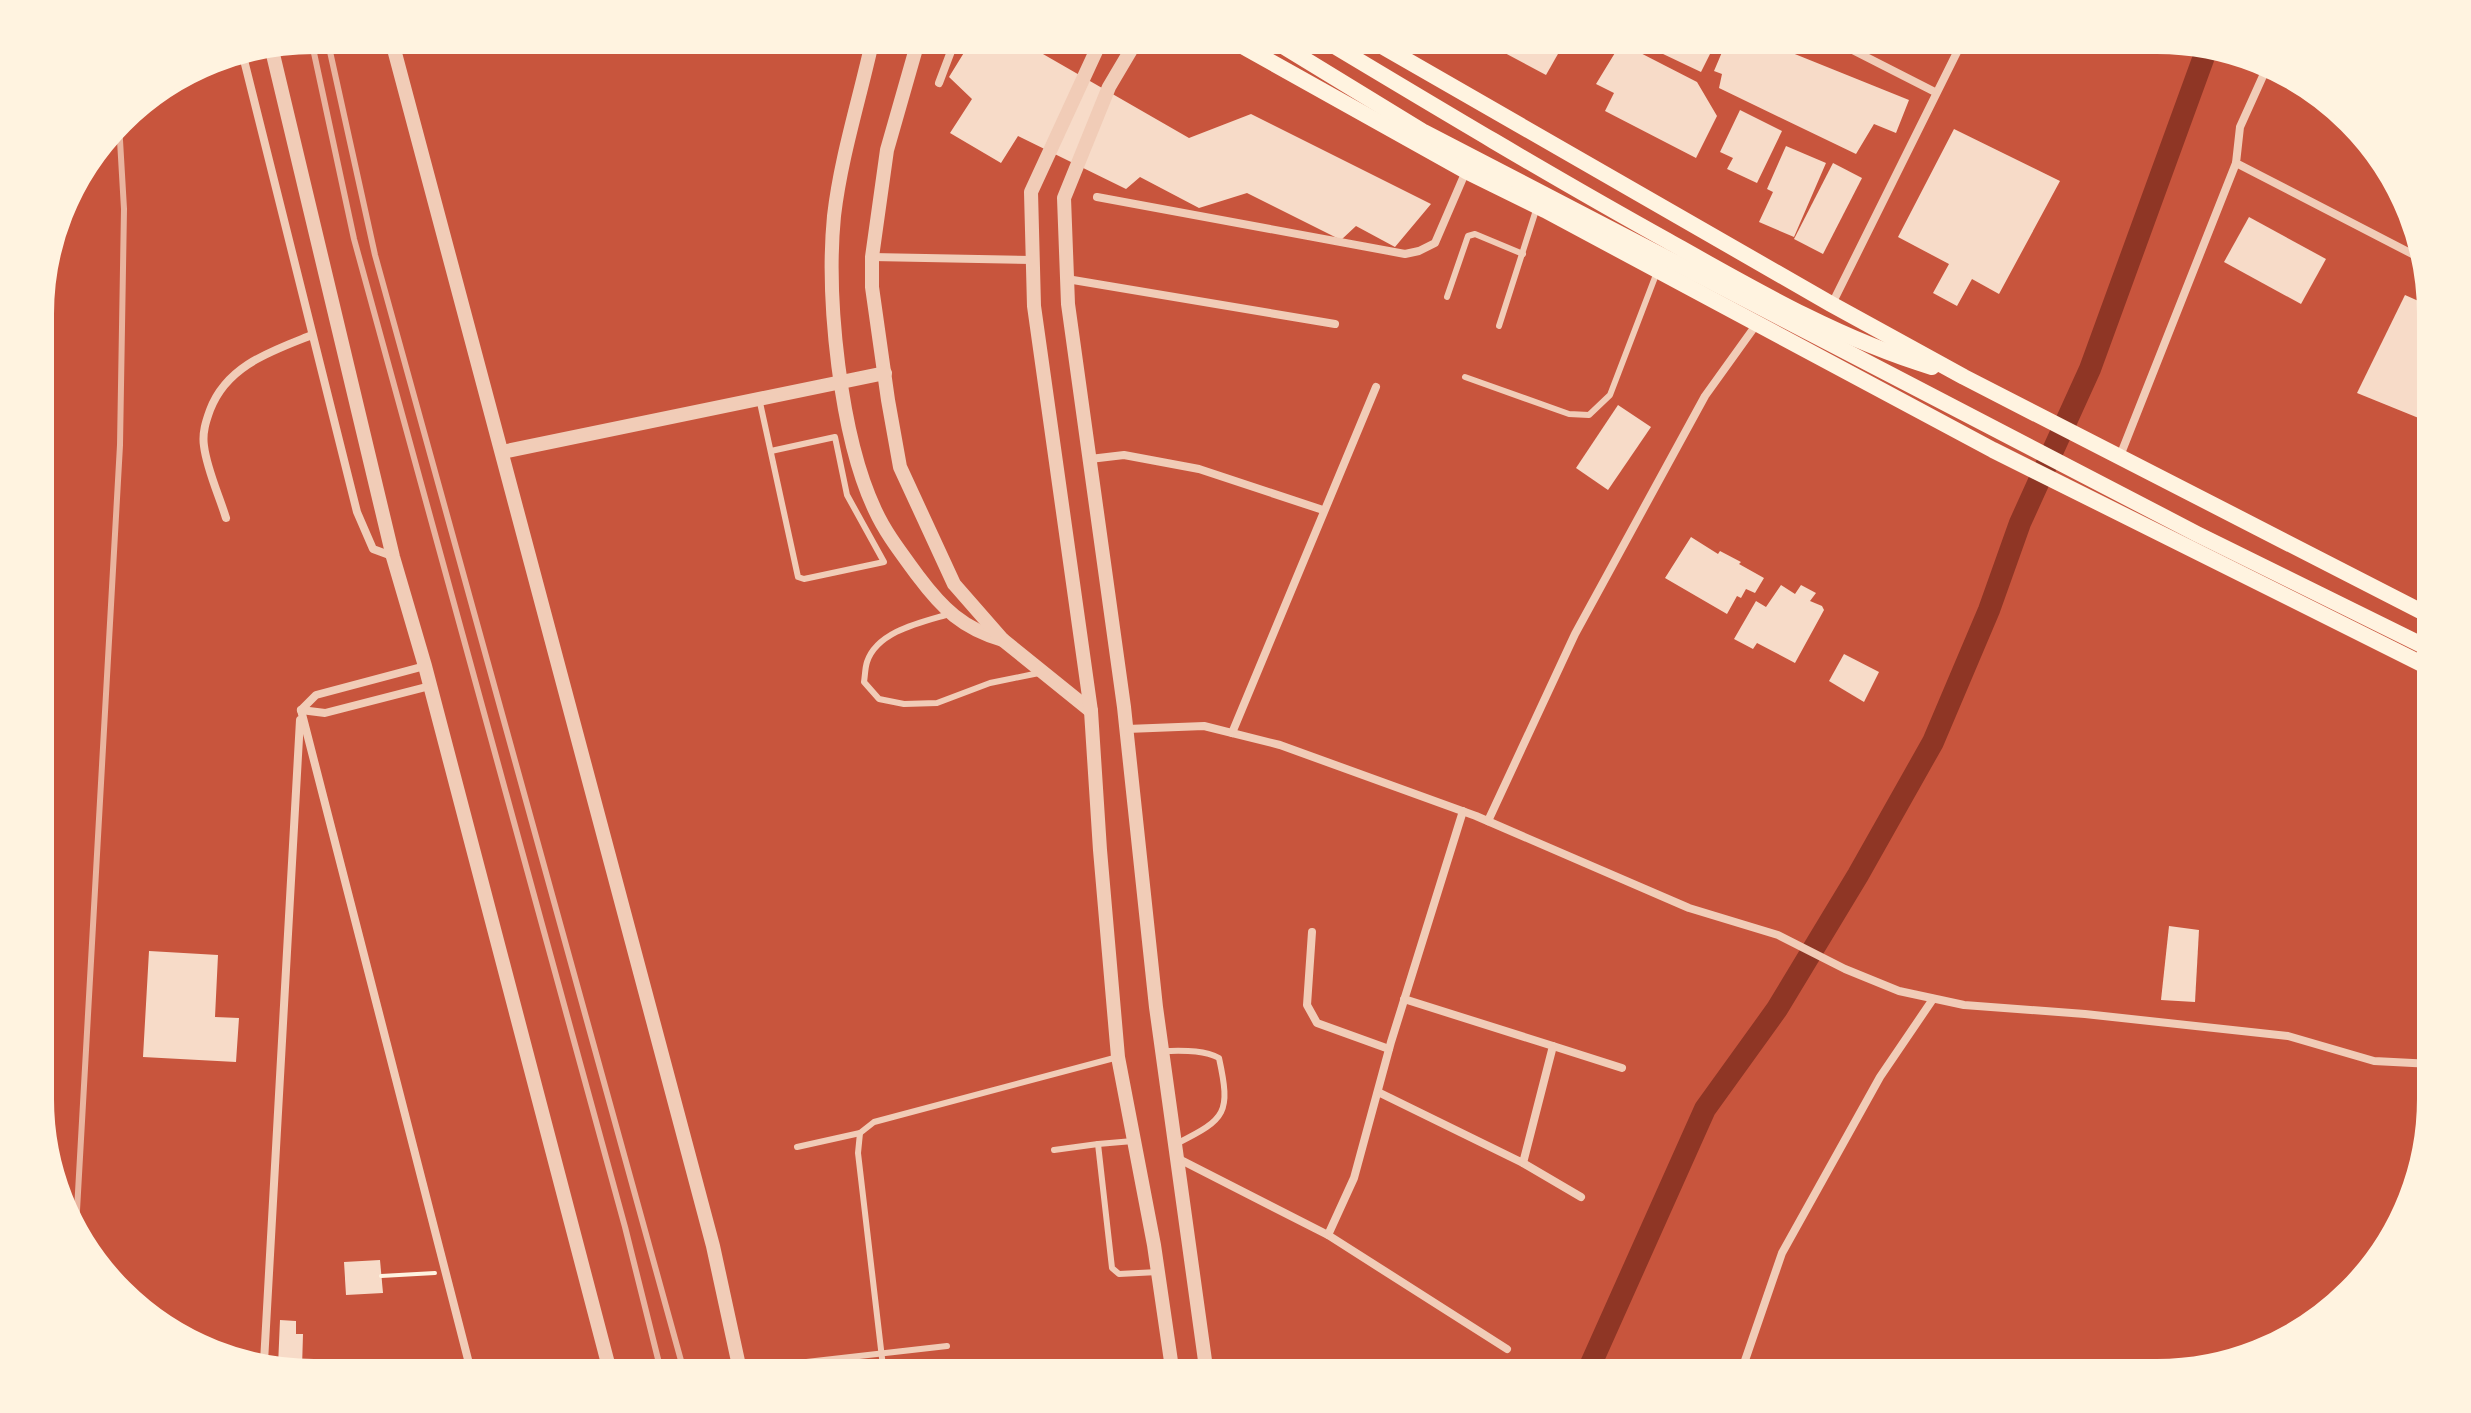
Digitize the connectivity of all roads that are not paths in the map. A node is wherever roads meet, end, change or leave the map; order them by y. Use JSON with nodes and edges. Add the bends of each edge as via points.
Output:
{"nodes":[{"id":1,"x":395,"y":52,"type":"edge"},
{"id":2,"x":870,"y":52,"type":"edge"},
{"id":3,"x":915,"y":52,"type":"edge"},
{"id":4,"x":951,"y":52,"type":"edge"},
{"id":5,"x":1095,"y":52,"type":"edge"},
{"id":6,"x":1130,"y":52,"type":"edge"},
{"id":7,"x":1253,"y":52,"type":"edge"},
{"id":8,"x":1293,"y":52,"type":"edge"},
{"id":9,"x":1345,"y":52,"type":"edge"},
{"id":10,"x":1392,"y":52,"type":"edge"},
{"id":11,"x":1856,"y":52,"type":"edge"},
{"id":12,"x":1956,"y":52,"type":"edge"},
{"id":13,"x":273,"y":55,"type":"edge"},
{"id":14,"x":244,"y":62,"type":"edge"},
{"id":15,"x":2263,"y":75,"type":"edge"},
{"id":16,"x":939,"y":83,"type":"dead end"},
{"id":17,"x":1935,"y":92,"type":"junction"},
{"id":18,"x":2236,"y":163,"type":"junction"},
{"id":19,"x":1466,"y":171,"type":"junction"},
{"id":20,"x":1097,"y":197,"type":"dead end"},
{"id":21,"x":1537,"y":207,"type":"junction"},
{"id":22,"x":1523,"y":254,"type":"junction"},
{"id":23,"x":2411,"y":254,"type":"edge"},
{"id":24,"x":872,"y":257,"type":"junction"},
{"id":25,"x":1033,"y":260,"type":"junction"},
{"id":26,"x":1657,"y":272,"type":"junction"},
{"id":27,"x":1067,"y":279,"type":"junction"},
{"id":28,"x":1447,"y":297,"type":"dead end"},
{"id":29,"x":1831,"y":304,"type":"junction"},
{"id":30,"x":1335,"y":324,"type":"dead end"},
{"id":31,"x":1756,"y":325,"type":"junction"},
{"id":32,"x":1499,"y":326,"type":"dead end"},
{"id":33,"x":312,"y":335,"type":"junction"},
{"id":34,"x":885,"y":373,"type":"junction"},
{"id":35,"x":1465,"y":377,"type":"dead end"},
{"id":36,"x":1964,"y":377,"type":"junction"},
{"id":37,"x":842,"y":381,"type":"junction"},
{"id":38,"x":1376,"y":387,"type":"dead end"},
{"id":39,"x":759,"y":398,"type":"junction"},
{"id":40,"x":771,"y":451,"type":"junction"},
{"id":41,"x":502,"y":452,"type":"junction"},
{"id":42,"x":2120,"y":456,"type":"junction"},
{"id":43,"x":1090,"y":459,"type":"junction"},
{"id":44,"x":1323,"y":510,"type":"junction"},
{"id":45,"x":226,"y":518,"type":"dead end"},
{"id":46,"x":393,"y":557,"type":"junction"},
{"id":47,"x":2418,"y":610,"type":"edge"},
{"id":48,"x":949,"y":614,"type":"junction"},
{"id":49,"x":1003,"y":640,"type":"junction"},
{"id":50,"x":2418,"y":643,"type":"edge"},
{"id":51,"x":2418,"y":662,"type":"edge"},
{"id":52,"x":425,"y":666,"type":"junction"},
{"id":53,"x":1043,"y":672,"type":"junction"},
{"id":54,"x":430,"y":686,"type":"junction"},
{"id":55,"x":301,"y":710,"type":"junction"},
{"id":56,"x":1091,"y":711,"type":"junction"},
{"id":57,"x":1127,"y":729,"type":"junction"},
{"id":58,"x":1232,"y":733,"type":"junction"},
{"id":59,"x":1463,"y":811,"type":"junction"},
{"id":60,"x":1488,"y":821,"type":"junction"},
{"id":61,"x":1312,"y":932,"type":"dead end"},
{"id":62,"x":1404,"y":999,"type":"junction"},
{"id":63,"x":1933,"y":999,"type":"junction"},
{"id":64,"x":1553,"y":1046,"type":"junction"},
{"id":65,"x":1389,"y":1049,"type":"junction"},
{"id":66,"x":1162,"y":1051,"type":"junction"},
{"id":67,"x":1118,"y":1057,"type":"junction"},
{"id":68,"x":2418,"y":1063,"type":"edge"},
{"id":69,"x":1622,"y":1068,"type":"dead end"},
{"id":70,"x":1378,"y":1092,"type":"junction"},
{"id":71,"x":860,"y":1133,"type":"junction"},
{"id":72,"x":1134,"y":1141,"type":"junction"},
{"id":73,"x":1098,"y":1144,"type":"junction"},
{"id":74,"x":797,"y":1147,"type":"dead end"},
{"id":75,"x":1054,"y":1150,"type":"dead end"},
{"id":76,"x":1175,"y":1151,"type":"junction"},
{"id":77,"x":1523,"y":1163,"type":"junction"},
{"id":78,"x":1581,"y":1197,"type":"dead end"},
{"id":79,"x":1328,"y":1235,"type":"junction"},
{"id":80,"x":1158,"y":1272,"type":"junction"},
{"id":81,"x":947,"y":1346,"type":"dead end"},
{"id":82,"x":1507,"y":1349,"type":"dead end"},
{"id":83,"x":881,"y":1352,"type":"junction"},
{"id":84,"x":264,"y":1356,"type":"edge"},
{"id":85,"x":1745,"y":1360,"type":"edge"},
{"id":86,"x":468,"y":1361,"type":"edge"},
{"id":87,"x":607,"y":1361,"type":"edge"},
{"id":88,"x":738,"y":1361,"type":"edge"},
{"id":89,"x":813,"y":1361,"type":"edge"},
{"id":90,"x":882,"y":1361,"type":"edge"},
{"id":91,"x":1171,"y":1361,"type":"edge"},
{"id":92,"x":1205,"y":1361,"type":"edge"}],
"edges":[{"from":1,"to":41,"type":"street"},
{"from":2,"to":37,"type":"street","via":[[834,220],[834,320]]},
{"from":3,"to":24,"type":"street","via":[[887,150]]},
{"from":4,"to":16,"type":"street"},
{"from":5,"to":25,"type":"street","via":[[1031,192]]},
{"from":6,"to":27,"type":"street","via":[[1109,87],[1064,198]]},
{"from":7,"to":19,"type":"main road"},
{"from":8,"to":50,"type":"main road","via":[[1422,131],[2197,534]]},
{"from":9,"to":36,"type":"main road","via":[[1755,290],[1886,353]]},
{"from":10,"to":29,"type":"main road"},
{"from":11,"to":17,"type":"street"},
{"from":12,"to":17,"type":"street"},
{"from":13,"to":46,"type":"street"},
{"from":14,"to":33,"type":"street"},
{"from":15,"to":18,"type":"street","via":[[2240,127]]},
{"from":17,"to":29,"type":"street"},
{"from":18,"to":23,"type":"street"},
{"from":18,"to":42,"type":"street"},
{"from":19,"to":20,"type":"street","via":[[1435,243],[1405,254]]},
{"from":19,"to":21,"type":"main road"},
{"from":21,"to":22,"type":"lane"},
{"from":21,"to":26,"type":"main road"},
{"from":22,"to":28,"type":"lane","via":[[1475,234],[1468,236]]},
{"from":22,"to":32,"type":"lane"},
{"from":24,"to":25,"type":"street"},
{"from":24,"to":34,"type":"street"},
{"from":25,"to":56,"type":"street","via":[[1034,306]]},
{"from":26,"to":31,"type":"main road"},
{"from":26,"to":35,"type":"lane","via":[[1610,395],[1589,415],[1569,414]]},
{"from":27,"to":30,"type":"street"},
{"from":27,"to":43,"type":"street"},
{"from":29,"to":36,"type":"main road"},
{"from":31,"to":51,"type":"main road"},
{"from":31,"to":60,"type":"street","via":[[1705,396],[1582,622]]},
{"from":33,"to":45,"type":"street","via":[[259,356],[227,380],[215,398],[203,445]]},
{"from":33,"to":46,"type":"street","via":[[357,512],[373,549]]},
{"from":34,"to":37,"type":"street"},
{"from":34,"to":49,"type":"street","via":[[900,467],[954,584]]},
{"from":36,"to":42,"type":"main road"},
{"from":37,"to":39,"type":"street"},
{"from":37,"to":48,"type":"street","via":[[854,450],[874,508],[891,540]]},
{"from":38,"to":44,"type":"street"},
{"from":39,"to":40,"type":"lane"},
{"from":39,"to":41,"type":"street"},
{"from":40,"to":40,"type":"lane","via":[[798,577],[884,562],[847,495],[835,437]]},
{"from":41,"to":88,"type":"street","via":[[713,1246]]},
{"from":42,"to":47,"type":"main road"},
{"from":43,"to":44,"type":"street","via":[[1124,455],[1199,469]]},
{"from":43,"to":57,"type":"street"},
{"from":44,"to":58,"type":"street"},
{"from":46,"to":52,"type":"street"},
{"from":48,"to":49,"type":"street","via":[[983,635]]},
{"from":48,"to":53,"type":"lane","via":[[902,629],[879,644],[867,661],[864,682],[879,699],[937,703],[990,683]]},
{"from":49,"to":53,"type":"street"},
{"from":52,"to":54,"type":"street"},
{"from":52,"to":55,"type":"street","via":[[316,695]]},
{"from":53,"to":56,"type":"street"},
{"from":54,"to":55,"type":"street","via":[[325,713]]},
{"from":54,"to":87,"type":"street"},
{"from":55,"to":84,"type":"street"},
{"from":55,"to":86,"type":"street"},
{"from":56,"to":67,"type":"street"},
{"from":57,"to":58,"type":"street","via":[[1204,726]]},
{"from":57,"to":66,"type":"street"},
{"from":58,"to":59,"type":"street"},
{"from":59,"to":60,"type":"street"},
{"from":59,"to":62,"type":"street"},
{"from":60,"to":63,"type":"street","via":[[1689,908],[1778,935],[1845,969]]},
{"from":61,"to":65,"type":"street","via":[[1307,1005],[1317,1023]]},
{"from":62,"to":64,"type":"street"},
{"from":62,"to":65,"type":"street"},
{"from":63,"to":68,"type":"street","via":[[2288,1036],[2374,1061]]},
{"from":63,"to":85,"type":"street","via":[[1880,1077],[1782,1253]]},
{"from":64,"to":69,"type":"street"},
{"from":64,"to":77,"type":"street"},
{"from":65,"to":70,"type":"street"},
{"from":66,"to":76,"type":"street"},
{"from":66,"to":76,"type":"lane","via":[[1219,1058],[1224,1094],[1219,1119]]},
{"from":67,"to":71,"type":"lane","via":[[874,1122]]},
{"from":67,"to":72,"type":"street"},
{"from":70,"to":77,"type":"street"},
{"from":70,"to":79,"type":"street","via":[[1354,1178]]},
{"from":71,"to":74,"type":"lane"},
{"from":71,"to":83,"type":"lane"},
{"from":72,"to":73,"type":"lane"},
{"from":72,"to":80,"type":"street"},
{"from":73,"to":75,"type":"lane"},
{"from":73,"to":80,"type":"lane","via":[[1112,1268],[1119,1274]]},
{"from":76,"to":79,"type":"street"},
{"from":76,"to":92,"type":"street"},
{"from":77,"to":78,"type":"street"},
{"from":79,"to":82,"type":"street"},
{"from":80,"to":91,"type":"street"},
{"from":81,"to":83,"type":"lane"},
{"from":83,"to":89,"type":"lane"},
{"from":83,"to":90,"type":"lane"}]}
